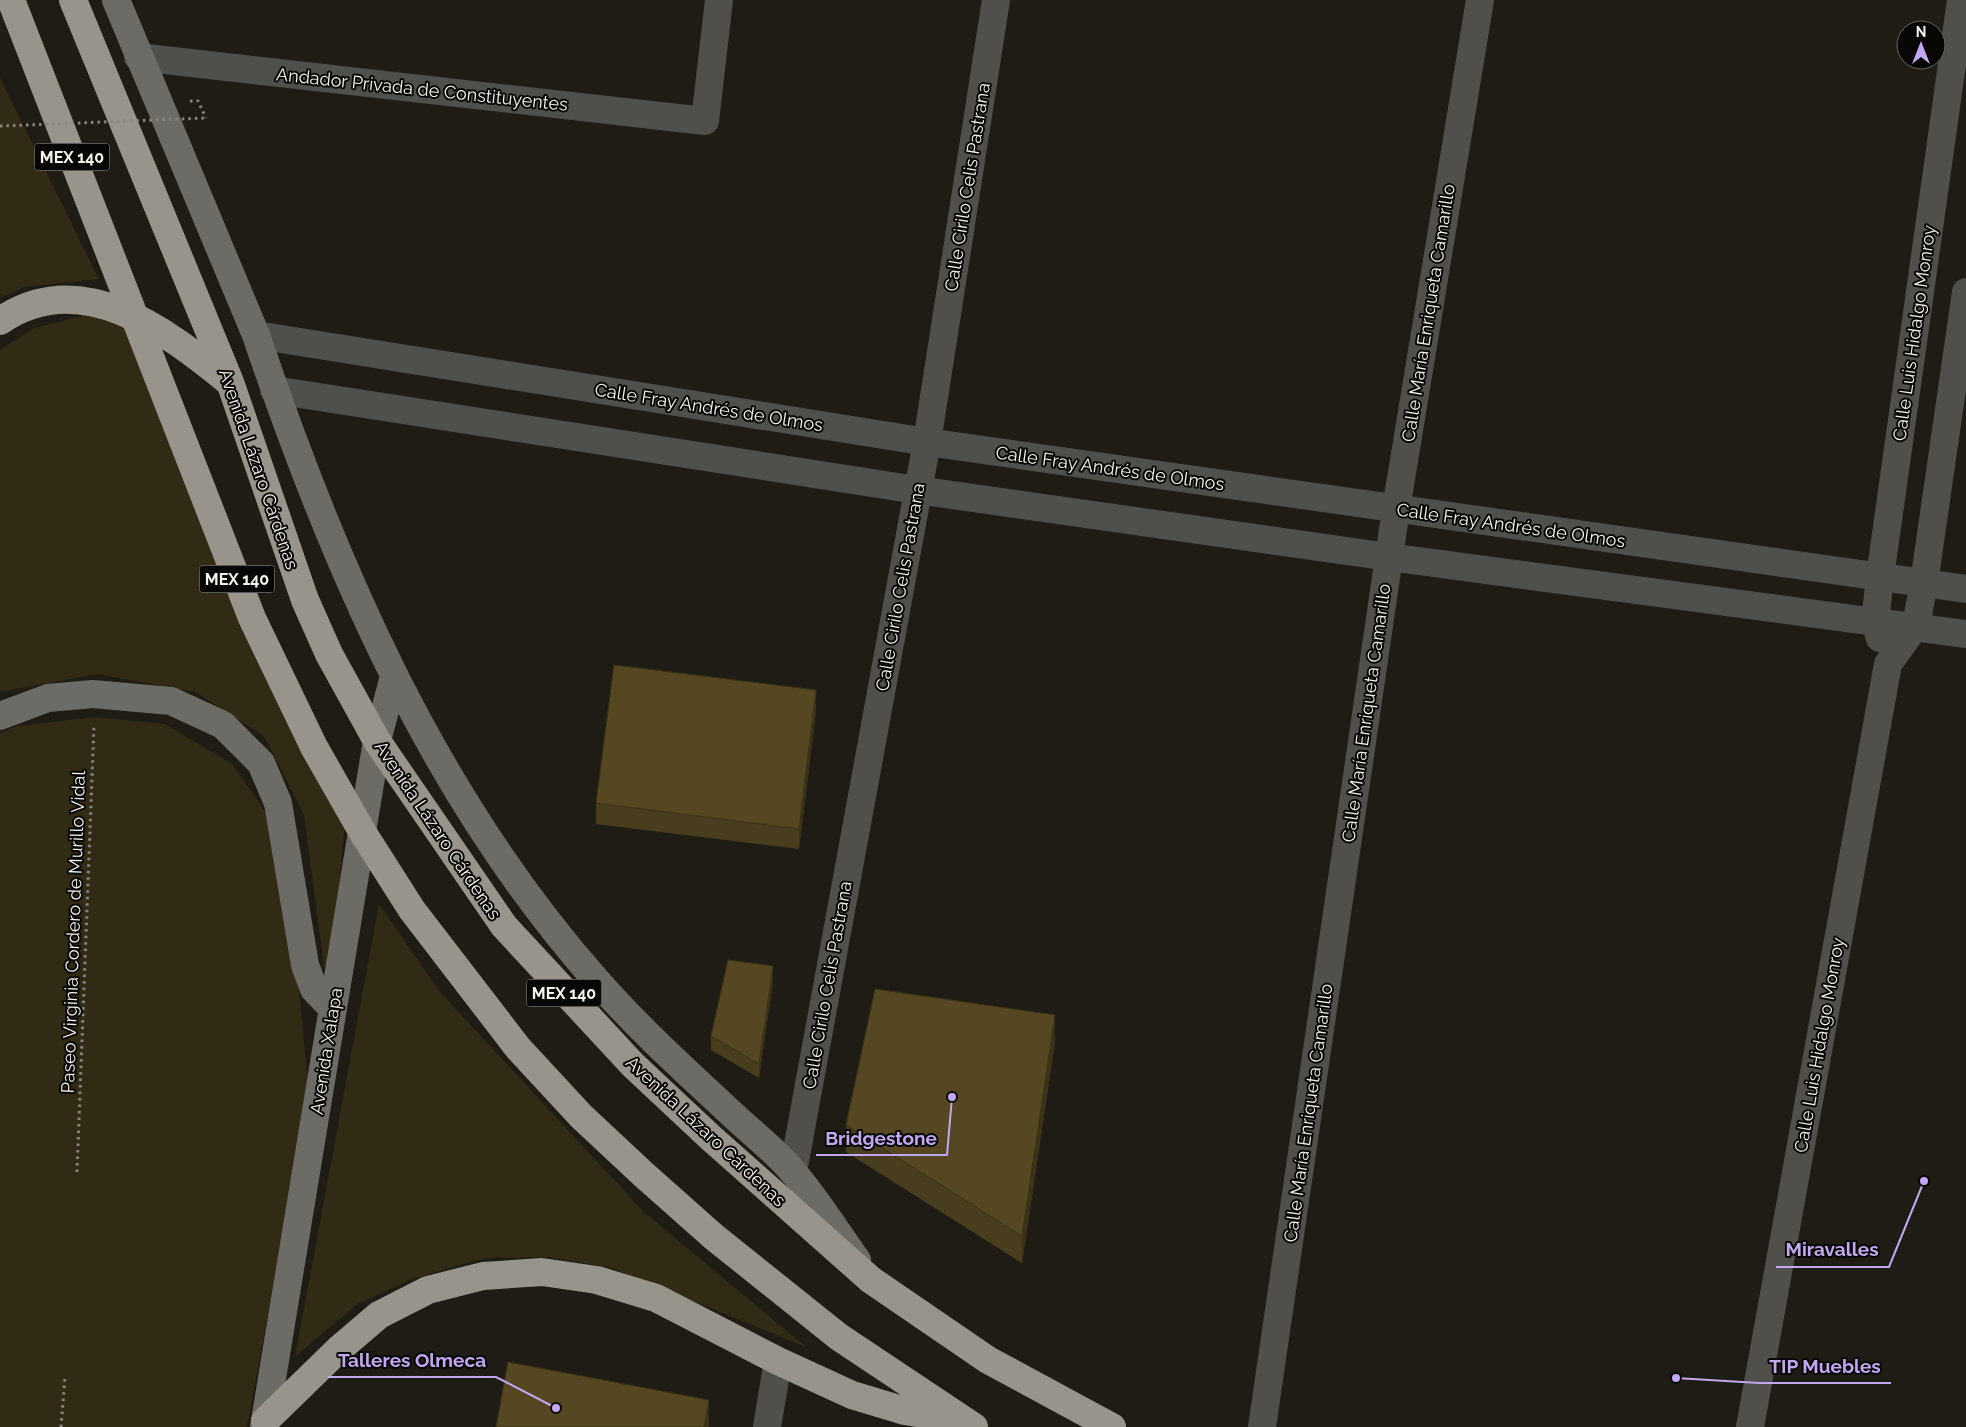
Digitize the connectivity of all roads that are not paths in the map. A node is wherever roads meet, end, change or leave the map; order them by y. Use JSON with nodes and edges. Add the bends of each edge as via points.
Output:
{"nodes":[{"id":1,"x":10,"y":0,"type":"edge"},
{"id":2,"x":73,"y":0,"type":"edge"},
{"id":3,"x":116,"y":0,"type":"edge"},
{"id":4,"x":719,"y":0,"type":"edge"},
{"id":5,"x":996,"y":0,"type":"edge"},
{"id":6,"x":1480,"y":0,"type":"edge"},
{"id":7,"x":1961,"y":0,"type":"edge"},
{"id":8,"x":138,"y":57,"type":"junction"},
{"id":9,"x":1966,"y":292,"type":"edge"},
{"id":10,"x":133,"y":315,"type":"junction"},
{"id":11,"x":0,"y":321,"type":"edge"},
{"id":12,"x":256,"y":335,"type":"junction"},
{"id":13,"x":230,"y":382,"type":"junction"},
{"id":14,"x":274,"y":390,"type":"junction"},
{"id":15,"x":927,"y":442,"type":"junction"},
{"id":16,"x":917,"y":490,"type":"junction"},
{"id":17,"x":1396,"y":509,"type":"junction"},
{"id":18,"x":1389,"y":557,"type":"junction"},
{"id":19,"x":1880,"y":577,"type":"junction"},
{"id":20,"x":1924,"y":583,"type":"junction"},
{"id":21,"x":1966,"y":589,"type":"edge"},
{"id":22,"x":1875,"y":622,"type":"junction"},
{"id":23,"x":1916,"y":626,"type":"junction"},
{"id":24,"x":1966,"y":634,"type":"edge"},
{"id":25,"x":1888,"y":664,"type":"junction"},
{"id":26,"x":394,"y":676,"type":"junction"},
{"id":27,"x":0,"y":716,"type":"edge"},
{"id":28,"x":377,"y":741,"type":"junction"},
{"id":29,"x":363,"y":833,"type":"junction"},
{"id":30,"x":333,"y":1009,"type":"junction"},
{"id":31,"x":794,"y":1172,"type":"junction"},
{"id":32,"x":871,"y":1280,"type":"junction"},
{"id":33,"x":778,"y":1362,"type":"junction"},
{"id":34,"x":264,"y":1424,"type":"edge"},
{"id":35,"x":969,"y":1424,"type":"edge"},
{"id":36,"x":767,"y":1427,"type":"edge"},
{"id":37,"x":1112,"y":1427,"type":"edge"},
{"id":38,"x":1262,"y":1427,"type":"edge"},
{"id":39,"x":1750,"y":1427,"type":"edge"}],
"edges":[{"from":1,"to":10,"type":"highway","number":"MEX 140"},
{"from":2,"to":13,"type":"highway","name":"Avenida Lázaro Cárdenas","number":"MEX 140"},
{"from":3,"to":8,"type":"main road"},
{"from":4,"to":8,"type":"street","name":"Andador Privada de Constituyentes","via":[[705,121]]},
{"from":5,"to":15,"type":"street","name":"Calle Cirilo Celis Pastrana"},
{"from":6,"to":17,"type":"street","name":"Calle María Enriqueta Camarillo"},
{"from":7,"to":19,"type":"street","name":"Calle Luis Hidalgo Monroy"},
{"from":8,"to":12,"type":"main road"},
{"from":9,"to":20,"type":"street","name":"Calle Luis Hidalgo Monroy"},
{"from":10,"to":11,"type":"highway","via":[[92,301],[50,300],[13,312]]},
{"from":10,"to":13,"type":"highway","via":[[199,357]]},
{"from":10,"to":29,"type":"highway","number":"MEX 140","via":[[252,618],[314,747]]},
{"from":12,"to":14,"type":"main road"},
{"from":12,"to":15,"type":"street","name":"Calle Fray Andrés de Olmos"},
{"from":13,"to":28,"type":"highway","name":"Avenida Lázaro Cárdenas","number":"MEX 140","via":[[305,600],[349,692]]},
{"from":14,"to":16,"type":"street"},
{"from":14,"to":26,"type":"main road","via":[[344,571]]},
{"from":15,"to":16,"type":"street","name":"Calle Cirilo Celis Pastrana"},
{"from":15,"to":17,"type":"street","name":"Calle Fray Andrés de Olmos"},
{"from":16,"to":18,"type":"street"},
{"from":16,"to":31,"type":"street","name":"Calle Cirilo Celis Pastrana"},
{"from":17,"to":18,"type":"street","name":"Calle María Enriqueta Camarillo"},
{"from":17,"to":19,"type":"street","name":"Calle Fray Andrés de Olmos"},
{"from":18,"to":22,"type":"street"},
{"from":18,"to":38,"type":"street","name":"Calle María Enriqueta Camarillo"},
{"from":19,"to":20,"type":"street","name":"Calle Fray Andrés de Olmos"},
{"from":19,"to":22,"type":"street","name":"Calle Luis Hidalgo Monroy"},
{"from":20,"to":21,"type":"street","name":"Calle Fray Andrés de Olmos"},
{"from":20,"to":23,"type":"street","name":"Calle Luis Hidalgo Monroy"},
{"from":22,"to":23,"type":"street"},
{"from":22,"to":25,"type":"street","name":"Calle Luis Hidalgo Monroy"},
{"from":23,"to":24,"type":"street"},
{"from":23,"to":25,"type":"street","name":"Calle Luis Hidalgo Monroy"},
{"from":25,"to":39,"type":"street","name":"Calle Luis Hidalgo Monroy"},
{"from":26,"to":28,"type":"main road","name":"Avenida Xalapa"},
{"from":26,"to":31,"type":"main road","via":[[481,828],[531,899],[597,981],[680,1066]]},
{"from":27,"to":30,"type":"main road","via":[[48,698],[93,694],[171,701],[223,725],[261,763],[278,803],[305,965],[314,989]]},
{"from":28,"to":29,"type":"main road","name":"Avenida Xalapa"},
{"from":28,"to":32,"type":"highway","name":"Avenida Lázaro Cárdenas","number":"MEX 140","via":[[504,926],[560,989],[633,1065],[711,1138]]},
{"from":29,"to":30,"type":"main road","name":"Avenida Xalapa"},
{"from":29,"to":35,"type":"highway","number":"MEX 140","via":[[412,910],[463,977],[518,1048],[581,1116],[714,1237],[839,1337]]},
{"from":30,"to":34,"type":"main road","name":"Avenida Xalapa"},
{"from":31,"to":32,"type":"main road"},
{"from":32,"to":37,"type":"highway","name":"Avenida Lázaro Cárdenas","number":"MEX 140","via":[[988,1360]]},
{"from":33,"to":34,"type":"highway","via":[[656,1298],[597,1280],[542,1272],[483,1276],[428,1290],[379,1315],[338,1350]]},
{"from":33,"to":35,"type":"highway","via":[[852,1396]]},
{"from":33,"to":36,"type":"street"}]}
